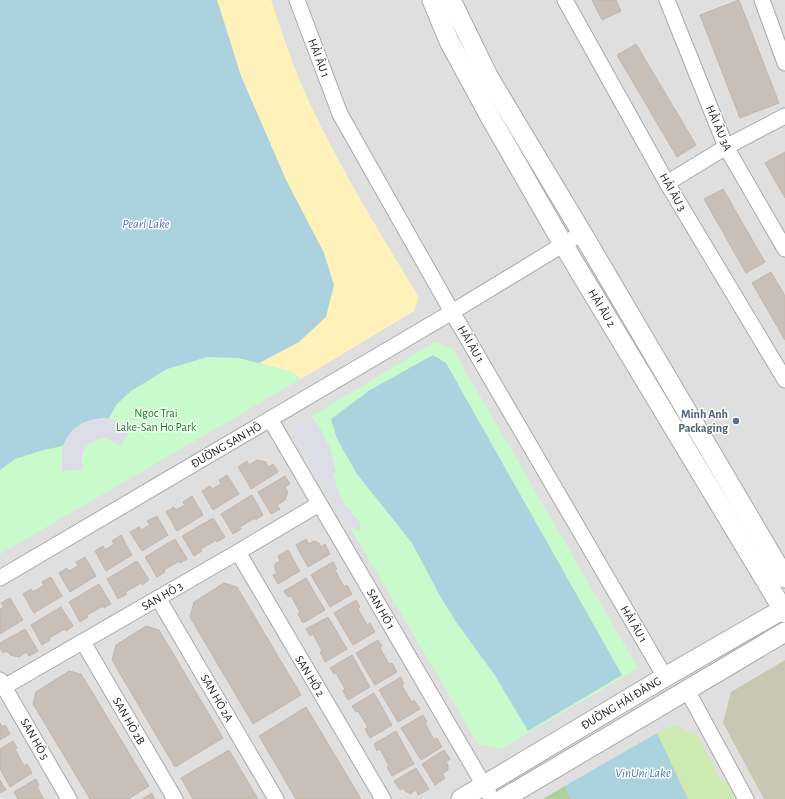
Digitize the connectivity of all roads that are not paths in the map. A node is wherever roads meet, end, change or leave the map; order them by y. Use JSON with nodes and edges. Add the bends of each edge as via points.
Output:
{"nodes":[{"id":1,"x":298,"y":0,"type":"edge"},
{"id":2,"x":432,"y":0,"type":"edge"},
{"id":3,"x":451,"y":0,"type":"edge"},
{"id":4,"x":565,"y":0,"type":"edge"},
{"id":5,"x":667,"y":0,"type":"edge"},
{"id":6,"x":762,"y":0,"type":"edge"},
{"id":7,"x":785,"y":63,"type":"edge"},
{"id":8,"x":785,"y":116,"type":"edge"},
{"id":9,"x":726,"y":147,"type":"junction"},
{"id":10,"x":667,"y":183,"type":"junction"},
{"id":11,"x":582,"y":232,"type":"junction"},
{"id":12,"x":563,"y":244,"type":"junction"},
{"id":13,"x":785,"y":249,"type":"edge"},
{"id":14,"x":452,"y":312,"type":"junction"},
{"id":15,"x":785,"y":380,"type":"edge"},
{"id":16,"x":270,"y":419,"type":"junction"},
{"id":17,"x":319,"y":504,"type":"junction"},
{"id":18,"x":238,"y":552,"type":"junction"},
{"id":19,"x":0,"y":578,"type":"edge"},
{"id":20,"x":785,"y":578,"type":"edge"},
{"id":21,"x":158,"y":598,"type":"junction"},
{"id":22,"x":784,"y":610,"type":"edge"},
{"id":23,"x":785,"y":632,"type":"edge"},
{"id":24,"x":83,"y":642,"type":"junction"},
{"id":25,"x":665,"y":677,"type":"junction"},
{"id":26,"x":2,"y":684,"type":"edge"},
{"id":27,"x":686,"y":690,"type":"junction"},
{"id":28,"x":488,"y":792,"type":"edge"},
{"id":29,"x":69,"y":799,"type":"edge"},
{"id":30,"x":175,"y":799,"type":"edge"},
{"id":31,"x":276,"y":799,"type":"edge"},
{"id":32,"x":383,"y":799,"type":"edge"},
{"id":33,"x":461,"y":799,"type":"edge"},
{"id":34,"x":504,"y":799,"type":"edge"},
{"id":35,"x":746,"y":799,"type":"edge"}],
"edges":[{"from":1,"to":14,"type":"street","name":"HẢI ÂU 1","via":[[340,114]]},
{"from":2,"to":12,"type":"street","name":"HẢI ÂU 2","via":[[449,41]]},
{"from":3,"to":11,"type":"street","name":"HẢI ÂU 2","via":[[488,76]]},
{"from":4,"to":10,"type":"street","name":"HẢI ÂU 3"},
{"from":5,"to":9,"type":"street","name":"HẢI ÂU 3A"},
{"from":6,"to":7,"type":"street"},
{"from":8,"to":9,"type":"street"},
{"from":9,"to":10,"type":"street"},
{"from":9,"to":13,"type":"street","name":"HẢI ÂU 3A"},
{"from":10,"to":15,"type":"street","name":"HẢI ÂU 3"},
{"from":11,"to":12,"type":"street","name":"ĐƯỜNG SAN HÔ"},
{"from":11,"to":20,"type":"street","name":"HẢI ÂU 2"},
{"from":12,"to":14,"type":"street","name":"ĐƯỜNG SAN HÔ"},
{"from":12,"to":22,"type":"street","name":"HẢI ÂU 2"},
{"from":14,"to":16,"type":"street","name":"ĐƯỜNG SAN HÔ"},
{"from":14,"to":25,"type":"street","name":"HẢI ÂU 1"},
{"from":16,"to":17,"type":"street","name":"SAN HÔ 1"},
{"from":16,"to":19,"type":"street","name":"ĐƯỜNG SAN HÔ"},
{"from":17,"to":18,"type":"street","name":"SAN HÔ 3"},
{"from":17,"to":28,"type":"street","name":"SAN HÔ 1"},
{"from":18,"to":21,"type":"street","name":"SAN HÔ 3"},
{"from":18,"to":32,"type":"street","name":"SAN HÔ 2"},
{"from":21,"to":24,"type":"street","name":"SAN HÔ 3"},
{"from":21,"to":31,"type":"street","name":"SAN HÔ 2A"},
{"from":22,"to":25,"type":"street","name":"ĐƯỜNG HẢI ĐĂNG"},
{"from":23,"to":27,"type":"street","name":"ĐƯỜNG HẢI ĐĂNG"},
{"from":24,"to":26,"type":"street","name":"SAN HÔ 3"},
{"from":24,"to":30,"type":"street","name":"SAN HÔ 2B"},
{"from":25,"to":28,"type":"street","name":"ĐƯỜNG HẢI ĐĂNG"},
{"from":26,"to":29,"type":"street","name":"SAN HÔ 5"},
{"from":27,"to":34,"type":"street","name":"ĐƯỜNG HẢI ĐĂNG"},
{"from":27,"to":35,"type":"street"},
{"from":28,"to":33,"type":"street","name":"ĐƯỜNG HẢI ĐĂNG"}]}
